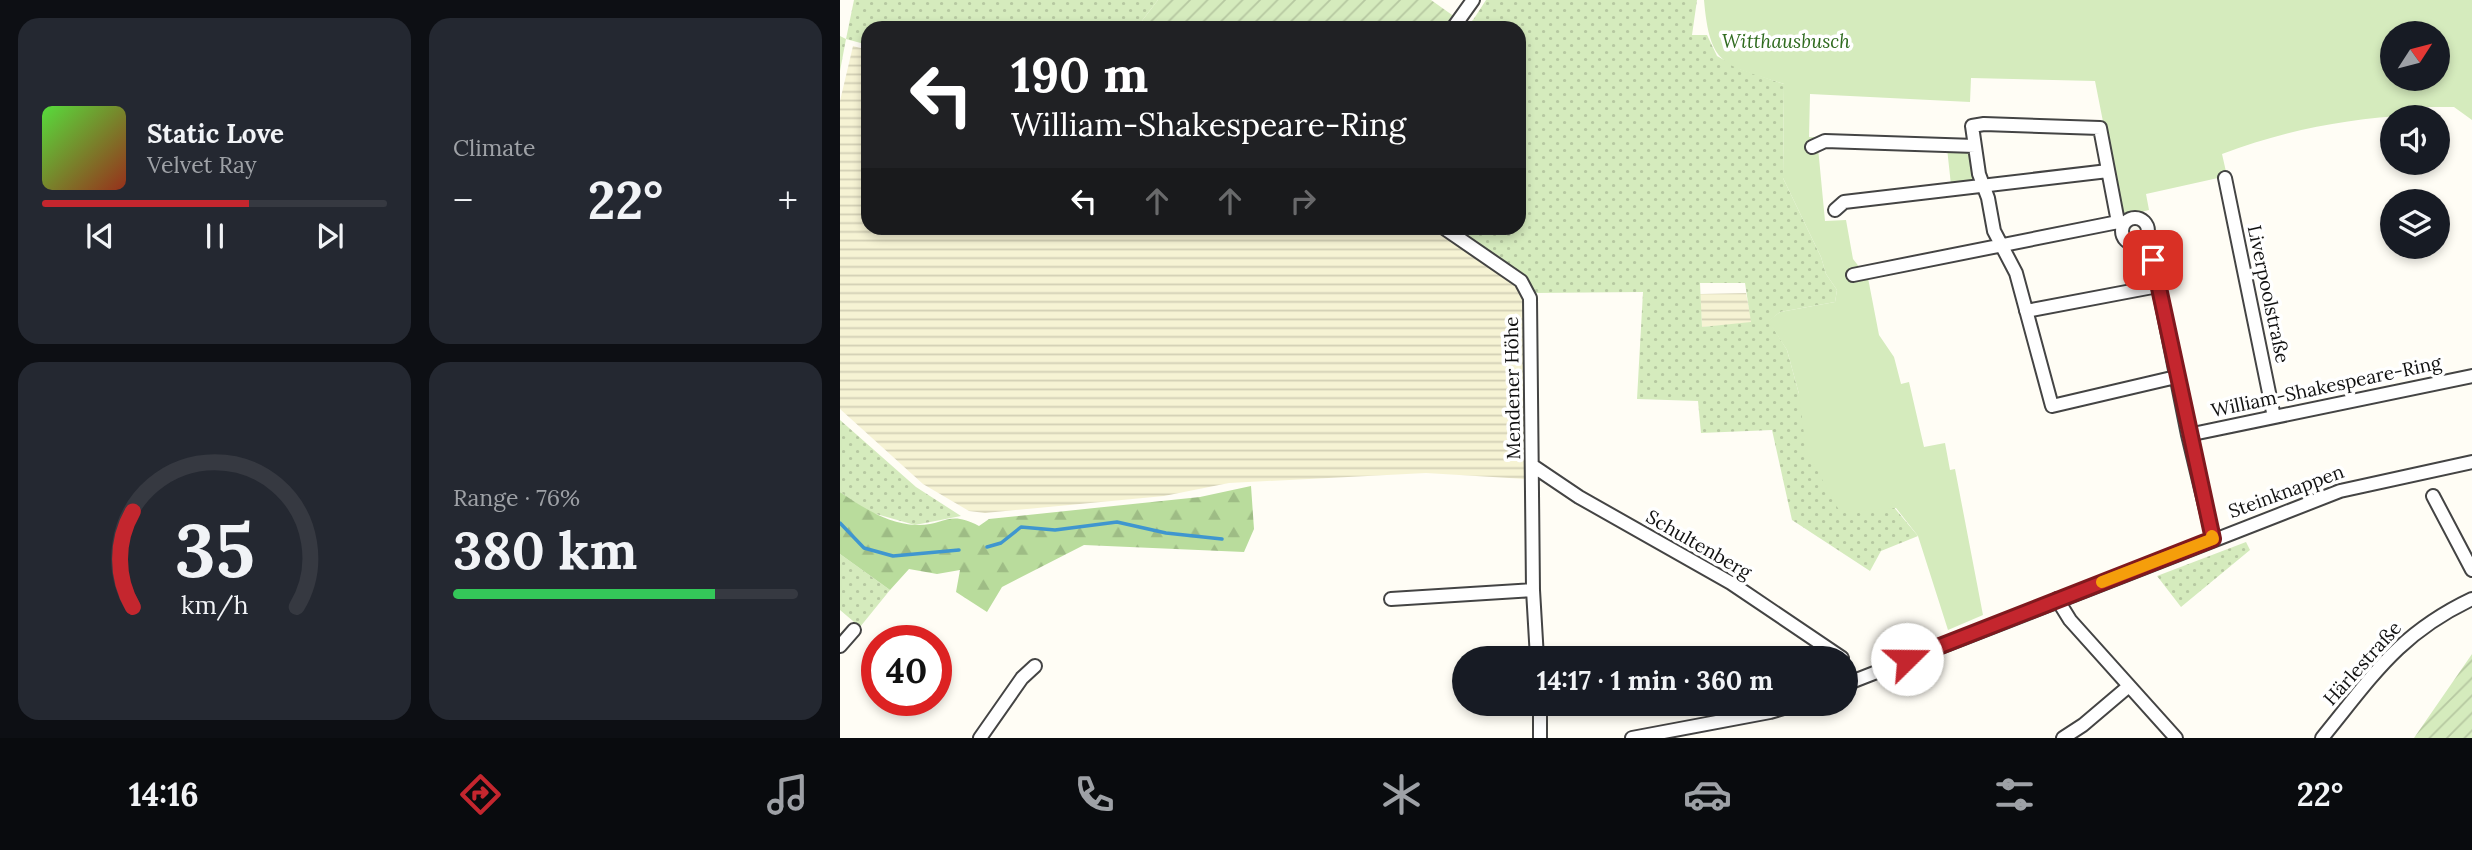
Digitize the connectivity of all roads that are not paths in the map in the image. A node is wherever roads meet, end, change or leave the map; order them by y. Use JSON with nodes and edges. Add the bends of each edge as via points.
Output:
{"nodes":[{"id":1,"x":1473,"y":0,"type":"edge"},
{"id":2,"x":1458,"y":21,"type":"edge"},
{"id":3,"x":1975,"y":146,"type":"junction"},
{"id":4,"x":1812,"y":147,"type":"dead end"},
{"id":5,"x":2109,"y":171,"type":"junction"},
{"id":6,"x":2225,"y":178,"type":"dead end"},
{"id":7,"x":1983,"y":186,"type":"junction"},
{"id":8,"x":1835,"y":210,"type":"dead end"},
{"id":9,"x":2121,"y":223,"type":"junction"},
{"id":10,"x":1454,"y":235,"type":"edge"},
{"id":11,"x":2144,"y":242,"type":"junction"},
{"id":12,"x":2003,"y":245,"type":"junction"},
{"id":13,"x":1853,"y":275,"type":"dead end"},
{"id":14,"x":2158,"y":286,"type":"junction"},
{"id":15,"x":2026,"y":311,"type":"junction"},
{"id":16,"x":2472,"y":376,"type":"edge"},
{"id":17,"x":2176,"y":377,"type":"junction"},
{"id":18,"x":2274,"y":417,"type":"junction"},
{"id":19,"x":2189,"y":435,"type":"junction"},
{"id":20,"x":2472,"y":462,"type":"edge"},
{"id":21,"x":1533,"y":466,"type":"junction"},
{"id":22,"x":2433,"y":496,"type":"dead end"},
{"id":23,"x":2213,"y":539,"type":"junction"},
{"id":24,"x":2472,"y":570,"type":"edge"},
{"id":25,"x":1533,"y":590,"type":"junction"},
{"id":26,"x":1391,"y":599,"type":"dead end"},
{"id":27,"x":2057,"y":599,"type":"junction"},
{"id":28,"x":2472,"y":599,"type":"edge"},
{"id":29,"x":854,"y":631,"type":"dead end"},
{"id":30,"x":840,"y":646,"type":"edge"},
{"id":31,"x":1536,"y":646,"type":"edge"},
{"id":32,"x":1824,"y":646,"type":"edge"},
{"id":33,"x":1035,"y":666,"type":"dead end"},
{"id":34,"x":1858,"y":680,"type":"edge"},
{"id":35,"x":2129,"y":686,"type":"junction"},
{"id":36,"x":1540,"y":716,"type":"edge"},
{"id":37,"x":1749,"y":716,"type":"edge"},
{"id":38,"x":980,"y":738,"type":"edge"},
{"id":39,"x":1540,"y":738,"type":"edge"},
{"id":40,"x":1632,"y":738,"type":"edge"},
{"id":41,"x":2063,"y":738,"type":"edge"},
{"id":42,"x":2176,"y":738,"type":"edge"},
{"id":43,"x":2322,"y":738,"type":"edge"}],
"edges":[{"from":1,"to":2,"type":"street"},
{"from":3,"to":4,"type":"street","via":[[1825,141]]},
{"from":3,"to":5,"type":"street","via":[[1972,126],[1984,124],[2100,128]]},
{"from":3,"to":7,"type":"street"},
{"from":5,"to":7,"type":"street"},
{"from":5,"to":9,"type":"street"},
{"from":6,"to":18,"type":"street","name":"Liverpoolstraße"},
{"from":7,"to":8,"type":"street","via":[[1844,202]]},
{"from":7,"to":12,"type":"street","via":[[1994,231]]},
{"from":9,"to":11,"type":"street","via":[[2128,243]]},
{"from":9,"to":11,"type":"street","via":[[2133,218],[2144,221],[2149,231]]},
{"from":9,"to":12,"type":"street"},
{"from":10,"to":21,"type":"street","name":"Mendener Höhe","via":[[1521,281],[1530,298]]},
{"from":11,"to":14,"type":"street","name":"William-Shakespeare-Ring"},
{"from":12,"to":13,"type":"street"},
{"from":12,"to":15,"type":"street"},
{"from":14,"to":15,"type":"street"},
{"from":14,"to":17,"type":"street","name":"William-Shakespeare-Ring"},
{"from":15,"to":17,"type":"street","via":[[2052,406]]},
{"from":16,"to":18,"type":"street","name":"William-Shakespeare-Ring"},
{"from":17,"to":19,"type":"street","name":"William-Shakespeare-Ring"},
{"from":18,"to":19,"type":"street","name":"William-Shakespeare-Ring"},
{"from":19,"to":23,"type":"street","name":"William-Shakespeare-Ring"},
{"from":20,"to":23,"type":"street","name":"Steinknappen","via":[[2340,491]]},
{"from":21,"to":25,"type":"street","name":"Mendener Höhe"},
{"from":21,"to":32,"type":"street","name":"Schultenberg","via":[[1731,583]]},
{"from":22,"to":24,"type":"street"},
{"from":23,"to":27,"type":"street","name":"Steinknappen"},
{"from":25,"to":26,"type":"street"},
{"from":25,"to":31,"type":"street","name":"Mendener Höhe"},
{"from":27,"to":34,"type":"street","name":"Steinknappen"},
{"from":27,"to":35,"type":"street","via":[[2070,621]]},
{"from":28,"to":43,"type":"street","name":"Härlestraße","via":[[2420,627],[2400,645]]},
{"from":29,"to":30,"type":"street"},
{"from":33,"to":38,"type":"street"},
{"from":35,"to":41,"type":"street"},
{"from":35,"to":42,"type":"street"},
{"from":36,"to":39,"type":"street"},
{"from":37,"to":40,"type":"street"}]}
